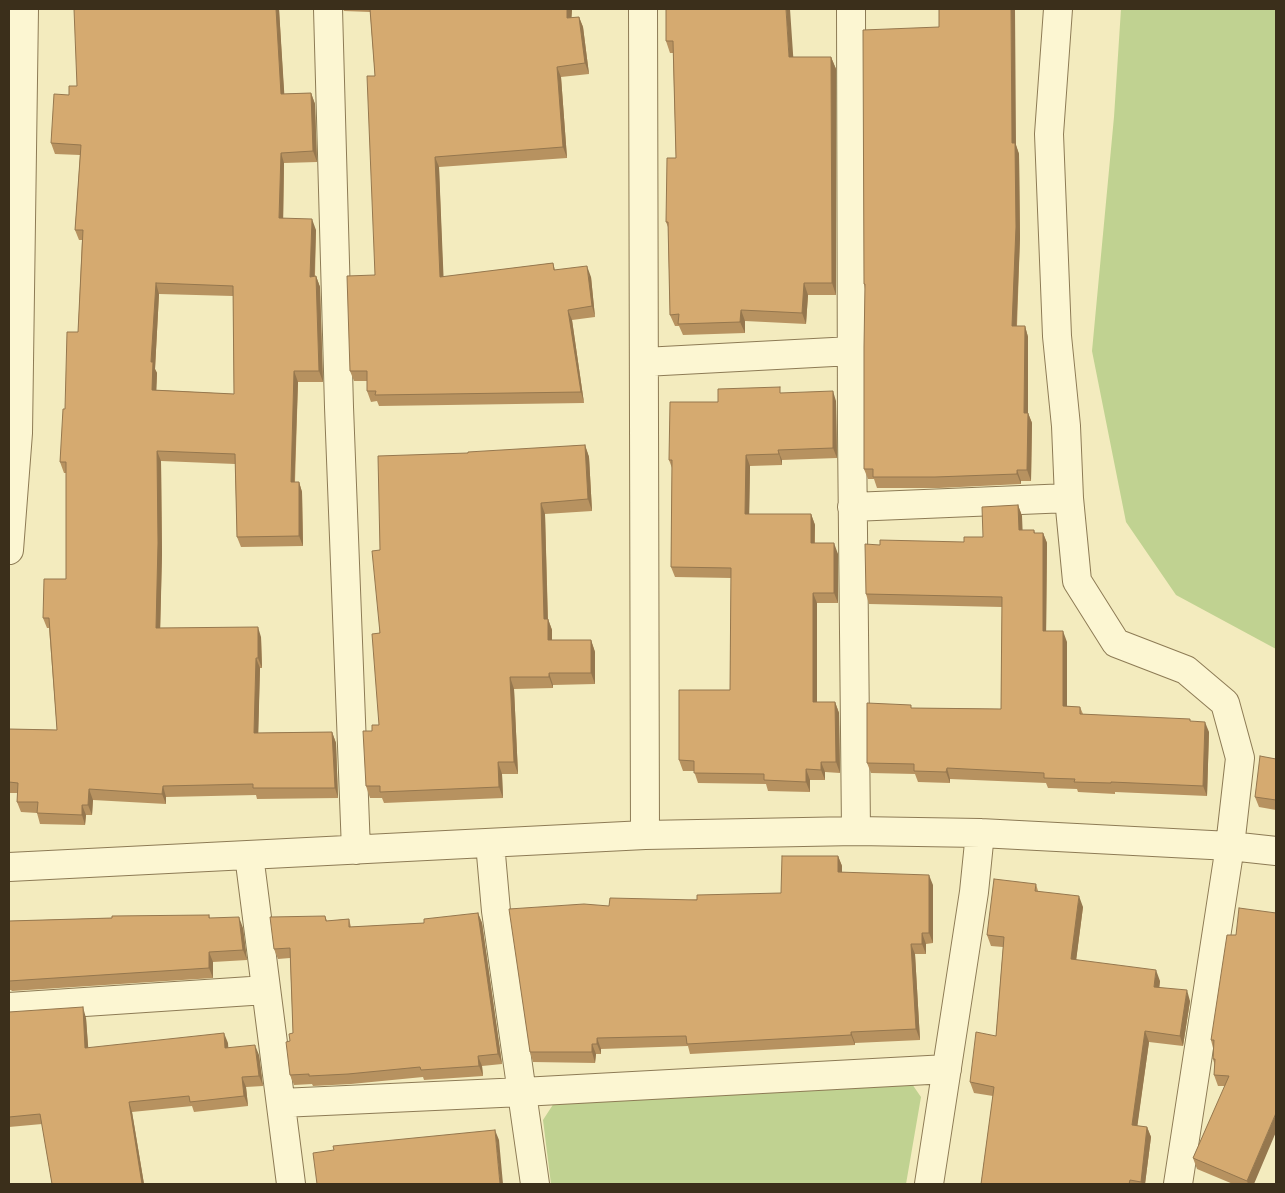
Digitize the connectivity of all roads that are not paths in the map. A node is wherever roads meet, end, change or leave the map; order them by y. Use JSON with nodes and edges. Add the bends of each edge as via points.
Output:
{"nodes":[{"id":1,"x":24,"y":9,"type":"edge"},
{"id":2,"x":328,"y":9,"type":"edge"},
{"id":3,"x":643,"y":9,"type":"edge"},
{"id":4,"x":851,"y":9,"type":"edge"},
{"id":5,"x":1058,"y":9,"type":"edge"},
{"id":6,"x":852,"y":351,"type":"junction"},
{"id":7,"x":644,"y":362,"type":"junction"},
{"id":8,"x":1069,"y":498,"type":"junction"},
{"id":9,"x":852,"y":507,"type":"junction"},
{"id":10,"x":9,"y":550,"type":"edge"},
{"id":11,"x":856,"y":831,"type":"junction"},
{"id":12,"x":980,"y":832,"type":"junction"},
{"id":13,"x":645,"y":835,"type":"junction"},
{"id":14,"x":490,"y":843,"type":"junction"},
{"id":15,"x":1230,"y":846,"type":"junction"},
{"id":16,"x":356,"y":850,"type":"junction"},
{"id":17,"x":1276,"y":851,"type":"edge"},
{"id":18,"x":249,"y":855,"type":"junction"},
{"id":19,"x":9,"y":867,"type":"edge"},
{"id":20,"x":266,"y":990,"type":"junction"},
{"id":21,"x":9,"y":1007,"type":"edge"},
{"id":22,"x":947,"y":1069,"type":"junction"},
{"id":23,"x":522,"y":1092,"type":"junction"},
{"id":24,"x":280,"y":1103,"type":"junction"},
{"id":25,"x":291,"y":1184,"type":"edge"},
{"id":26,"x":535,"y":1184,"type":"edge"},
{"id":27,"x":929,"y":1184,"type":"edge"},
{"id":28,"x":1178,"y":1184,"type":"edge"}],
"edges":[{"from":1,"to":10,"type":"street","via":[[18,433]]},
{"from":2,"to":16,"type":"street"},
{"from":3,"to":7,"type":"street"},
{"from":4,"to":6,"type":"street"},
{"from":5,"to":8,"type":"street","via":[[1049,134],[1057,336]]},
{"from":6,"to":7,"type":"street"},
{"from":6,"to":9,"type":"street"},
{"from":7,"to":13,"type":"street"},
{"from":8,"to":9,"type":"street"},
{"from":8,"to":15,"type":"street","via":[[1078,581],[1116,643],[1186,670],[1225,702],[1240,758]]},
{"from":9,"to":11,"type":"street"},
{"from":11,"to":12,"type":"street"},
{"from":11,"to":13,"type":"street"},
{"from":12,"to":15,"type":"street"},
{"from":12,"to":22,"type":"street"},
{"from":13,"to":14,"type":"street"},
{"from":14,"to":16,"type":"street"},
{"from":14,"to":23,"type":"street","via":[[496,911]]},
{"from":15,"to":17,"type":"street"},
{"from":15,"to":28,"type":"street"},
{"from":16,"to":18,"type":"street"},
{"from":18,"to":19,"type":"street"},
{"from":18,"to":20,"type":"street"},
{"from":20,"to":21,"type":"street"},
{"from":20,"to":24,"type":"street"},
{"from":22,"to":23,"type":"street"},
{"from":22,"to":27,"type":"street"},
{"from":23,"to":24,"type":"street"},
{"from":23,"to":26,"type":"street"},
{"from":24,"to":25,"type":"street"}]}
